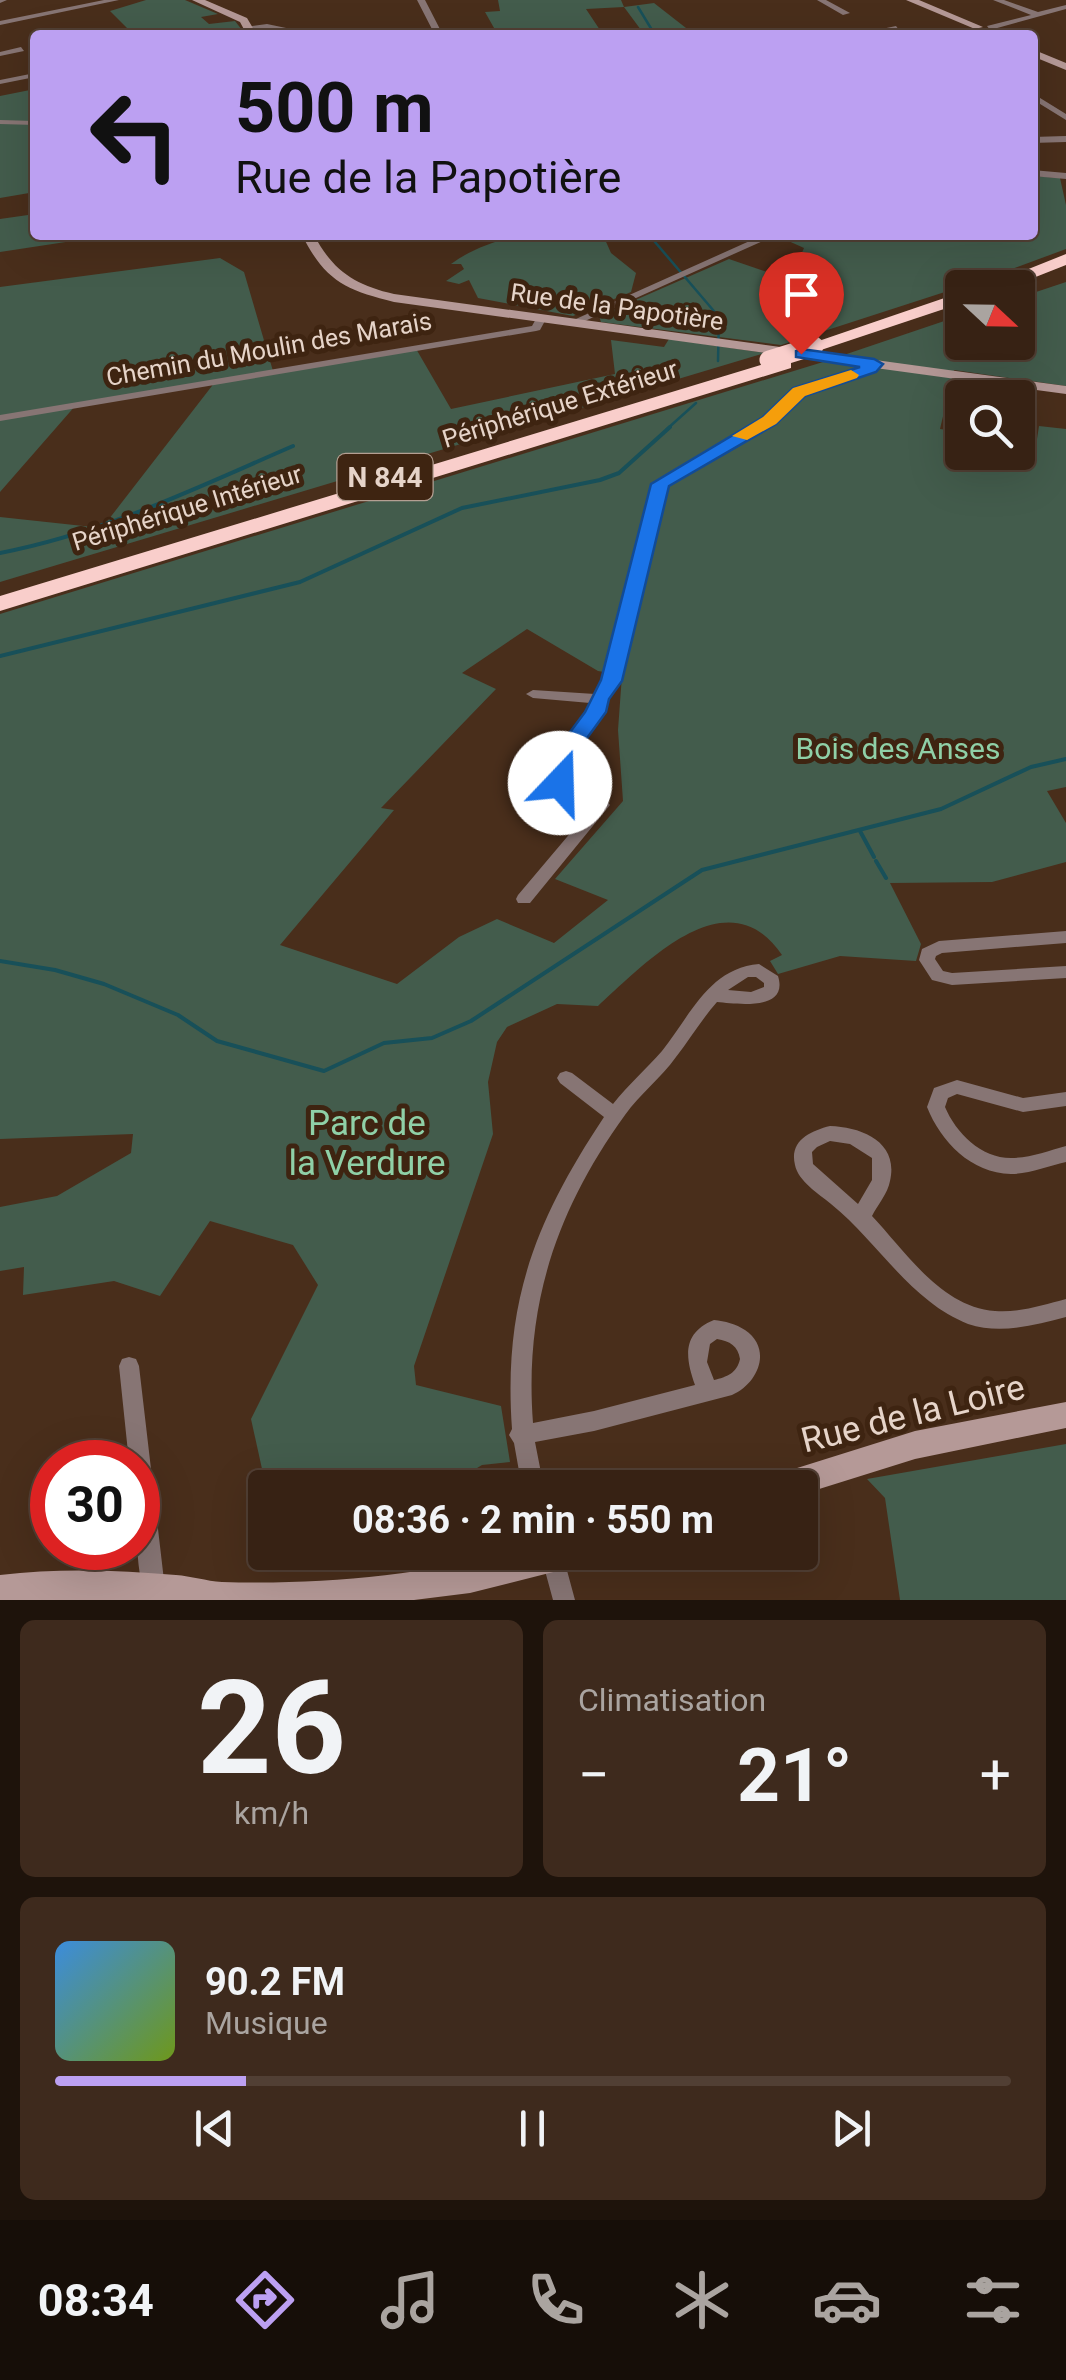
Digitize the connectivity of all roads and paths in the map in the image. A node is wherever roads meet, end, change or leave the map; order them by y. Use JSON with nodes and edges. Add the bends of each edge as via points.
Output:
{"nodes":[{"id":1,"x":115,"y":0,"type":"edge"},
{"id":2,"x":421,"y":0,"type":"edge"},
{"id":3,"x":820,"y":0,"type":"edge"},
{"id":4,"x":911,"y":0,"type":"edge"},
{"id":5,"x":997,"y":0,"type":"edge"},
{"id":6,"x":205,"y":1,"type":"edge"},
{"id":7,"x":94,"y":2,"type":"edge"},
{"id":8,"x":1066,"y":7,"type":"edge"},
{"id":9,"x":846,"y":12,"type":"dead end"},
{"id":10,"x":1036,"y":14,"type":"junction"},
{"id":11,"x":11,"y":20,"type":"junction"},
{"id":12,"x":0,"y":22,"type":"edge"},
{"id":13,"x":896,"y":28,"type":"dead end"},
{"id":14,"x":976,"y":29,"type":"junction"},
{"id":15,"x":249,"y":30,"type":"edge"},
{"id":16,"x":253,"y":30,"type":"edge"},
{"id":17,"x":286,"y":30,"type":"edge"},
{"id":18,"x":436,"y":30,"type":"edge"},
{"id":19,"x":885,"y":30,"type":"edge"},
{"id":20,"x":973,"y":30,"type":"edge"},
{"id":21,"x":981,"y":30,"type":"edge"},
{"id":22,"x":996,"y":30,"type":"edge"},
{"id":23,"x":26,"y":31,"type":"dead end"},
{"id":24,"x":22,"y":49,"type":"dead end"},
{"id":25,"x":0,"y":54,"type":"edge"},
{"id":26,"x":1038,"y":55,"type":"edge"},
{"id":27,"x":1066,"y":67,"type":"edge"},
{"id":28,"x":30,"y":76,"type":"edge"},
{"id":29,"x":0,"y":82,"type":"edge"},
{"id":30,"x":1038,"y":99,"type":"edge"},
{"id":31,"x":1066,"y":118,"type":"edge"},
{"id":32,"x":0,"y":122,"type":"edge"},
{"id":33,"x":30,"y":123,"type":"edge"},
{"id":34,"x":1066,"y":139,"type":"edge"},
{"id":35,"x":1038,"y":140,"type":"edge"},
{"id":36,"x":1038,"y":174,"type":"edge"},
{"id":37,"x":1066,"y":176,"type":"edge"},
{"id":38,"x":310,"y":240,"type":"edge"},
{"id":39,"x":760,"y":240,"type":"edge"},
{"id":40,"x":1066,"y":259,"type":"edge"},
{"id":41,"x":1066,"y":268,"type":"edge"},
{"id":42,"x":1035,"y":271,"type":"edge"},
{"id":43,"x":1066,"y":276,"type":"edge"},
{"id":44,"x":1035,"y":280,"type":"edge"},
{"id":45,"x":1035,"y":282,"type":"edge"},
{"id":46,"x":945,"y":303,"type":"edge"},
{"id":47,"x":945,"y":311,"type":"edge"},
{"id":48,"x":541,"y":319,"type":"junction"},
{"id":49,"x":572,"y":323,"type":"junction"},
{"id":50,"x":822,"y":348,"type":"junction"},
{"id":51,"x":777,"y":362,"type":"junction"},
{"id":52,"x":874,"y":364,"type":"junction"},
{"id":53,"x":1066,"y":390,"type":"edge"},
{"id":54,"x":0,"y":418,"type":"edge"},
{"id":55,"x":0,"y":593,"type":"edge"},
{"id":56,"x":0,"y":604,"type":"edge"},
{"id":57,"x":533,"y":694,"type":"dead end"},
{"id":58,"x":599,"y":698,"type":"junction"},
{"id":59,"x":524,"y":899,"type":"dead end"},
{"id":60,"x":1066,"y":937,"type":"edge"},
{"id":61,"x":1066,"y":972,"type":"edge"},
{"id":62,"x":714,"y":995,"type":"dead end"},
{"id":63,"x":566,"y":1078,"type":"dead end"},
{"id":64,"x":1066,"y":1098,"type":"edge"},
{"id":65,"x":615,"y":1114,"type":"junction"},
{"id":66,"x":1066,"y":1154,"type":"edge"},
{"id":67,"x":861,"y":1217,"type":"junction"},
{"id":68,"x":1066,"y":1308,"type":"edge"},
{"id":69,"x":130,"y":1366,"type":"dead end"},
{"id":70,"x":708,"y":1391,"type":"dead end"},
{"id":71,"x":1066,"y":1416,"type":"edge"},
{"id":72,"x":520,"y":1435,"type":"junction"},
{"id":73,"x":529,"y":1470,"type":"edge"},
{"id":74,"x":818,"y":1476,"type":"edge"},
{"id":75,"x":501,"y":1570,"type":"edge"},
{"id":76,"x":561,"y":1570,"type":"edge"},
{"id":77,"x":154,"y":1589,"type":"junction"},
{"id":78,"x":0,"y":1590,"type":"edge"},
{"id":79,"x":215,"y":1599,"type":"edge"},
{"id":80,"x":564,"y":1600,"type":"edge"}],
"edges":[{"from":1,"to":7,"type":"street"},
{"from":2,"to":18,"type":"street"},
{"from":3,"to":9,"type":"street"},
{"from":4,"to":14,"type":"street"},
{"from":5,"to":10,"type":"street"},
{"from":6,"to":15,"type":"street","via":[[244,20]]},
{"from":7,"to":11,"type":"street"},
{"from":8,"to":10,"type":"street"},
{"from":10,"to":22,"type":"street"},
{"from":11,"to":12,"type":"street"},
{"from":11,"to":23,"type":"street"},
{"from":13,"to":19,"type":"street"},
{"from":14,"to":20,"type":"street"},
{"from":14,"to":21,"type":"street"},
{"from":16,"to":17,"type":"street"},
{"from":24,"to":25,"type":"street"},
{"from":26,"to":27,"type":"street"},
{"from":28,"to":29,"type":"street"},
{"from":30,"to":31,"type":"street"},
{"from":32,"to":33,"type":"street"},
{"from":34,"to":35,"type":"street"},
{"from":36,"to":37,"type":"street"},
{"from":38,"to":48,"type":"street","name":"Rue de la Papotière","via":[[322,265],[356,288]]},
{"from":39,"to":49,"type":"street"},
{"from":40,"to":42,"type":"highway"},
{"from":41,"to":44,"type":"highway"},
{"from":43,"to":45,"type":"highway"},
{"from":46,"to":50,"type":"highway","number":"N 844"},
{"from":47,"to":50,"type":"highway","name":"Périphérique Extérieur","number":"N 844"},
{"from":48,"to":49,"type":"street","name":"Rue de la Papotière"},
{"from":48,"to":54,"type":"street","name":"Chemin du Moulin des Marais","via":[[536,328]]},
{"from":49,"to":52,"type":"street","name":"Rue de la Papotière"},
{"from":50,"to":51,"type":"highway","name":"Périphérique Extérieur","number":"N 844"},
{"from":51,"to":55,"type":"highway","name":"Périphérique Intérieur","number":"N 844"},
{"from":51,"to":56,"type":"highway","name":"Périphérique Extérieur","number":"N 844"},
{"from":52,"to":53,"type":"street","name":"Rue de la Papotière"},
{"from":52,"to":58,"type":"street","via":[[799,392],[770,420],[665,478],[612,681]]},
{"from":57,"to":58,"type":"street"},
{"from":58,"to":59,"type":"street","via":[[555,767],[566,790],[602,805]]},
{"from":60,"to":61,"type":"street","via":[[938,947],[927,960],[938,976],[952,979]]},
{"from":62,"to":65,"type":"street"},
{"from":63,"to":65,"type":"street"},
{"from":64,"to":66,"type":"street","via":[[1023,1104],[957,1087],[940,1092],[936,1107],[964,1147],[985,1160],[1012,1166]]},
{"from":65,"to":72,"type":"street","via":[[558,1213],[533,1273],[519,1350]]},
{"from":67,"to":67,"type":"street","via":[[881,1180],[881,1155],[850,1136],[813,1138],[803,1150],[804,1167]]},
{"from":67,"to":68,"type":"street","via":[[950,1308],[1000,1322]]},
{"from":69,"to":77,"type":"street"},
{"from":70,"to":72,"type":"street"},
{"from":71,"to":74,"type":"street","name":"Rue de la Loire","via":[[916,1445]]},
{"from":72,"to":73,"type":"street"},
{"from":75,"to":79,"type":"street","via":[[347,1593]]},
{"from":76,"to":80,"type":"street"},
{"from":77,"to":78,"type":"street"},
{"from":77,"to":79,"type":"street"}]}
